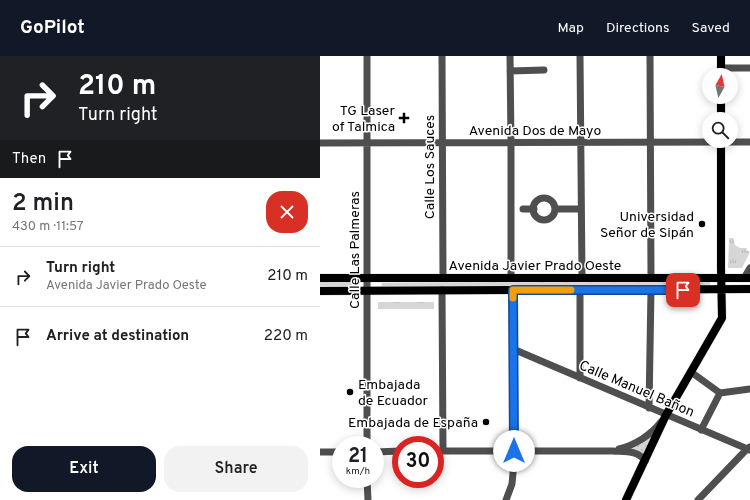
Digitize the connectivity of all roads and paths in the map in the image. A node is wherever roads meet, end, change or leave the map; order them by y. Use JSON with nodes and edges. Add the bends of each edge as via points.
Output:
{"nodes":[{"id":1,"x":367,"y":56,"type":"edge"},
{"id":2,"x":442,"y":56,"type":"edge"},
{"id":3,"x":510,"y":56,"type":"edge"},
{"id":4,"x":580,"y":56,"type":"edge"},
{"id":5,"x":650,"y":56,"type":"edge"},
{"id":6,"x":721,"y":56,"type":"edge"},
{"id":7,"x":721,"y":68,"type":"edge"},
{"id":8,"x":750,"y":68,"type":"edge"},
{"id":9,"x":544,"y":70,"type":"dead end"},
{"id":10,"x":738,"y":70,"type":"edge"},
{"id":11,"x":510,"y":71,"type":"junction"},
{"id":12,"x":702,"y":142,"type":"edge"},
{"id":13,"x":738,"y":142,"type":"edge"},
{"id":14,"x":750,"y":142,"type":"edge"},
{"id":15,"x":320,"y":143,"type":"edge"},
{"id":16,"x":367,"y":143,"type":"junction"},
{"id":17,"x":442,"y":143,"type":"junction"},
{"id":18,"x":511,"y":143,"type":"junction"},
{"id":19,"x":580,"y":143,"type":"junction"},
{"id":20,"x":651,"y":143,"type":"junction"},
{"id":21,"x":721,"y":148,"type":"edge"},
{"id":22,"x":523,"y":209,"type":"dead end"},
{"id":23,"x":534,"y":209,"type":"junction"},
{"id":24,"x":555,"y":209,"type":"junction"},
{"id":25,"x":581,"y":209,"type":"junction"},
{"id":26,"x":750,"y":268,"type":"edge"},
{"id":27,"x":320,"y":278,"type":"edge"},
{"id":28,"x":366,"y":278,"type":"junction"},
{"id":29,"x":443,"y":278,"type":"junction"},
{"id":30,"x":511,"y":278,"type":"junction"},
{"id":31,"x":582,"y":278,"type":"junction"},
{"id":32,"x":651,"y":278,"type":"junction"},
{"id":33,"x":721,"y":278,"type":"junction"},
{"id":34,"x":747,"y":278,"type":"edge"},
{"id":35,"x":721,"y":289,"type":"junction"},
{"id":36,"x":750,"y":289,"type":"edge"},
{"id":37,"x":442,"y":290,"type":"junction"},
{"id":38,"x":513,"y":290,"type":"junction"},
{"id":39,"x":580,"y":290,"type":"junction"},
{"id":40,"x":651,"y":290,"type":"junction"},
{"id":41,"x":320,"y":291,"type":"edge"},
{"id":42,"x":367,"y":291,"type":"junction"},
{"id":43,"x":513,"y":349,"type":"junction"},
{"id":44,"x":691,"y":372,"type":"junction"},
{"id":45,"x":580,"y":378,"type":"junction"},
{"id":46,"x":750,"y":389,"type":"edge"},
{"id":47,"x":720,"y":393,"type":"junction"},
{"id":48,"x":649,"y":408,"type":"junction"},
{"id":49,"x":666,"y":415,"type":"junction"},
{"id":50,"x":701,"y":430,"type":"junction"},
{"id":51,"x":367,"y":436,"type":"edge"},
{"id":52,"x":443,"y":436,"type":"edge"},
{"id":53,"x":749,"y":449,"type":"edge"},
{"id":54,"x":444,"y":451,"type":"edge"},
{"id":55,"x":514,"y":451,"type":"junction"},
{"id":56,"x":613,"y":451,"type":"junction"},
{"id":57,"x":320,"y":452,"type":"edge"},
{"id":58,"x":332,"y":452,"type":"edge"},
{"id":59,"x":645,"y":461,"type":"junction"},
{"id":60,"x":368,"y":488,"type":"edge"},
{"id":61,"x":368,"y":500,"type":"edge"},
{"id":62,"x":506,"y":500,"type":"edge"},
{"id":63,"x":626,"y":500,"type":"edge"},
{"id":64,"x":698,"y":500,"type":"edge"}],
"edges":[{"from":1,"to":16,"type":"street","name":"Calle Las Palmeras"},
{"from":2,"to":17,"type":"street","name":"Calle Los Sauces"},
{"from":3,"to":11,"type":"street"},
{"from":4,"to":19,"type":"street"},
{"from":5,"to":20,"type":"street"},
{"from":6,"to":7,"type":"main road"},
{"from":8,"to":10,"type":"street"},
{"from":9,"to":11,"type":"street"},
{"from":11,"to":18,"type":"street"},
{"from":12,"to":20,"type":"street","name":"Avenida Dos de Mayo"},
{"from":13,"to":14,"type":"street","name":"Avenida Dos de Mayo"},
{"from":15,"to":16,"type":"street","name":"Avenida Dos de Mayo"},
{"from":16,"to":17,"type":"street","name":"Avenida Dos de Mayo"},
{"from":16,"to":28,"type":"street","name":"Calle Las Palmeras"},
{"from":17,"to":18,"type":"street","name":"Avenida Dos de Mayo"},
{"from":17,"to":29,"type":"street","name":"Calle Los Sauces"},
{"from":18,"to":19,"type":"street","name":"Avenida Dos de Mayo"},
{"from":18,"to":30,"type":"street"},
{"from":19,"to":20,"type":"street","name":"Avenida Dos de Mayo"},
{"from":19,"to":25,"type":"street"},
{"from":20,"to":32,"type":"street"},
{"from":21,"to":33,"type":"main road"},
{"from":22,"to":23,"type":"street"},
{"from":23,"to":24,"type":"street","via":[[536,202],[546,199],[552,202]]},
{"from":23,"to":24,"type":"street","via":[[538,218],[544,220],[551,218]]},
{"from":24,"to":25,"type":"street"},
{"from":25,"to":31,"type":"street"},
{"from":26,"to":34,"type":"street"},
{"from":27,"to":28,"type":"main road","name":"Avenida Javier Prado Oeste"},
{"from":28,"to":29,"type":"main road","name":"Avenida Javier Prado Oeste"},
{"from":28,"to":42,"type":"street","name":"Calle Las Palmeras"},
{"from":29,"to":30,"type":"main road","name":"Avenida Javier Prado Oeste"},
{"from":30,"to":31,"type":"main road","name":"Avenida Javier Prado Oeste"},
{"from":31,"to":32,"type":"main road","name":"Avenida Javier Prado Oeste"},
{"from":32,"to":33,"type":"main road","name":"Avenida Javier Prado Oeste"},
{"from":33,"to":34,"type":"main road","name":"Avenida Javier Prado Oeste"},
{"from":33,"to":35,"type":"main road"},
{"from":35,"to":36,"type":"main road","name":"Avenida Javier Prado Oeste"},
{"from":35,"to":40,"type":"main road","name":"Avenida Javier Prado Oeste"},
{"from":35,"to":44,"type":"main road","via":[[722,318]]},
{"from":37,"to":38,"type":"main road","name":"Avenida Javier Prado Oeste"},
{"from":37,"to":42,"type":"main road","name":"Avenida Javier Prado Oeste"},
{"from":37,"to":52,"type":"street"},
{"from":38,"to":39,"type":"main road","name":"Avenida Javier Prado Oeste"},
{"from":38,"to":43,"type":"street"},
{"from":39,"to":40,"type":"main road","name":"Avenida Javier Prado Oeste"},
{"from":39,"to":45,"type":"street"},
{"from":40,"to":48,"type":"street"},
{"from":41,"to":42,"type":"main road","name":"Avenida Javier Prado Oeste"},
{"from":42,"to":51,"type":"street","name":"Calle Las Palmeras"},
{"from":43,"to":45,"type":"street","name":"Calle Manuel Bañon"},
{"from":43,"to":55,"type":"street"},
{"from":44,"to":47,"type":"street"},
{"from":44,"to":49,"type":"main road"},
{"from":45,"to":48,"type":"street","name":"Calle Manuel Bañon"},
{"from":46,"to":47,"type":"street"},
{"from":47,"to":50,"type":"street"},
{"from":48,"to":49,"type":"street","name":"Calle Manuel Bañon"},
{"from":49,"to":50,"type":"street","name":"Calle Manuel Bañon"},
{"from":49,"to":56,"type":"street","via":[[658,426],[638,442]]},
{"from":49,"to":59,"type":"main road"},
{"from":50,"to":53,"type":"street","name":"Calle Manuel Bañon"},
{"from":53,"to":64,"type":"street"},
{"from":54,"to":55,"type":"street"},
{"from":55,"to":56,"type":"street"},
{"from":55,"to":62,"type":"street","via":[[512,484]]},
{"from":56,"to":59,"type":"street","via":[[632,452]]},
{"from":57,"to":58,"type":"street"},
{"from":59,"to":63,"type":"main road"},
{"from":60,"to":61,"type":"street"}]}
